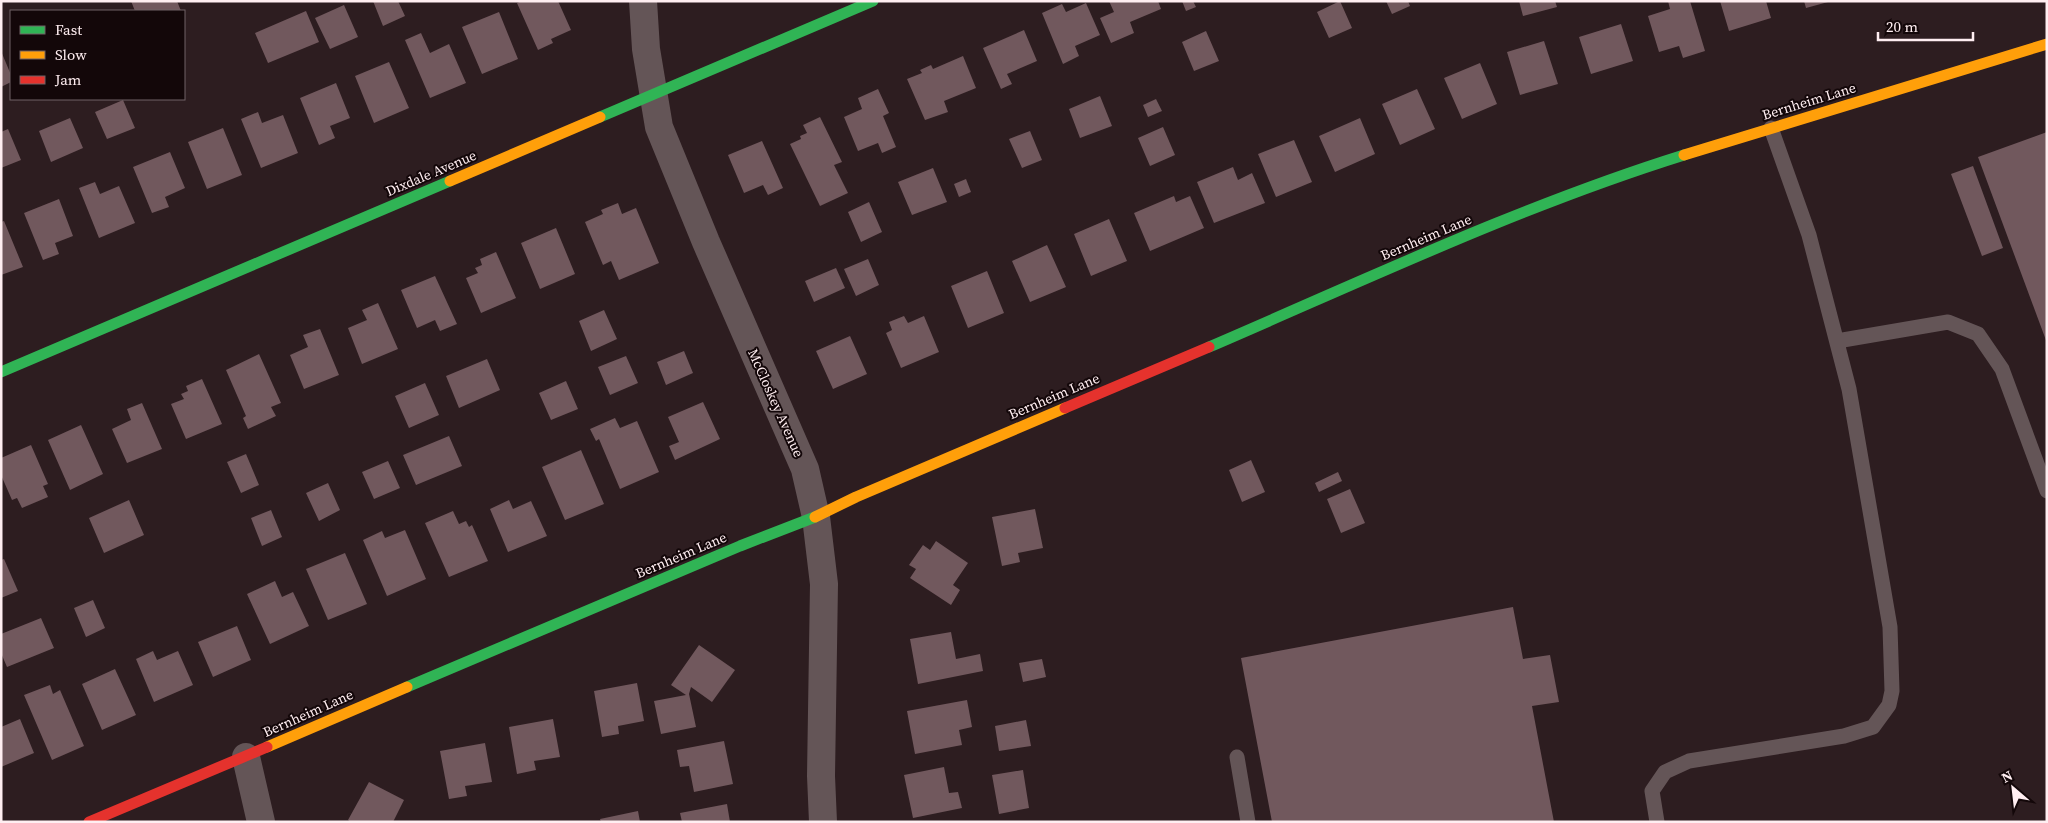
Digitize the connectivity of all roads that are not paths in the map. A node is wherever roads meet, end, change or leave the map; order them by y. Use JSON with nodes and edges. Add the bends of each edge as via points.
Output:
{"nodes":[{"id":1,"x":643,"y":1,"type":"edge"},
{"id":2,"x":873,"y":1,"type":"edge"},
{"id":3,"x":2047,"y":44,"type":"edge"},
{"id":4,"x":653,"y":95,"type":"junction"},
{"id":5,"x":1771,"y":128,"type":"junction"},
{"id":6,"x":1837,"y":341,"type":"junction"},
{"id":7,"x":1,"y":372,"type":"edge"},
{"id":8,"x":2047,"y":491,"type":"edge"},
{"id":9,"x":816,"y":516,"type":"junction"},
{"id":10,"x":246,"y":757,"type":"junction"},
{"id":11,"x":1237,"y":757,"type":"dead end"},
{"id":12,"x":89,"y":822,"type":"edge"},
{"id":13,"x":261,"y":822,"type":"edge"},
{"id":14,"x":823,"y":822,"type":"edge"},
{"id":15,"x":1248,"y":822,"type":"edge"},
{"id":16,"x":1657,"y":822,"type":"edge"}],
"edges":[{"from":1,"to":4,"type":"street","name":"McCloskey Avenue"},
{"from":2,"to":4,"type":"street","name":"Dixdale Avenue"},
{"from":3,"to":5,"type":"street","name":"Bernheim Lane"},
{"from":4,"to":7,"type":"street","name":"Dixdale Avenue"},
{"from":4,"to":9,"type":"street","name":"McCloskey Avenue","via":[[659,127],[805,469]]},
{"from":5,"to":6,"type":"lane","via":[[1809,235]]},
{"from":5,"to":9,"type":"street","name":"Bernheim Lane","via":[[1650,166],[1519,214]]},
{"from":6,"to":8,"type":"lane","via":[[1948,322],[1978,334],[2002,369]]},
{"from":6,"to":16,"type":"lane","via":[[1849,389],[1890,627],[1892,691],[1889,705],[1873,727],[1844,736],[1689,761],[1665,772],[1652,791]]},
{"from":9,"to":10,"type":"street","name":"Bernheim Lane"},
{"from":9,"to":14,"type":"street","name":"McCloskey Avenue","via":[[824,584]]},
{"from":10,"to":12,"type":"street","name":"Bernheim Lane"},
{"from":10,"to":13,"type":"street"},
{"from":11,"to":15,"type":"lane"}]}
